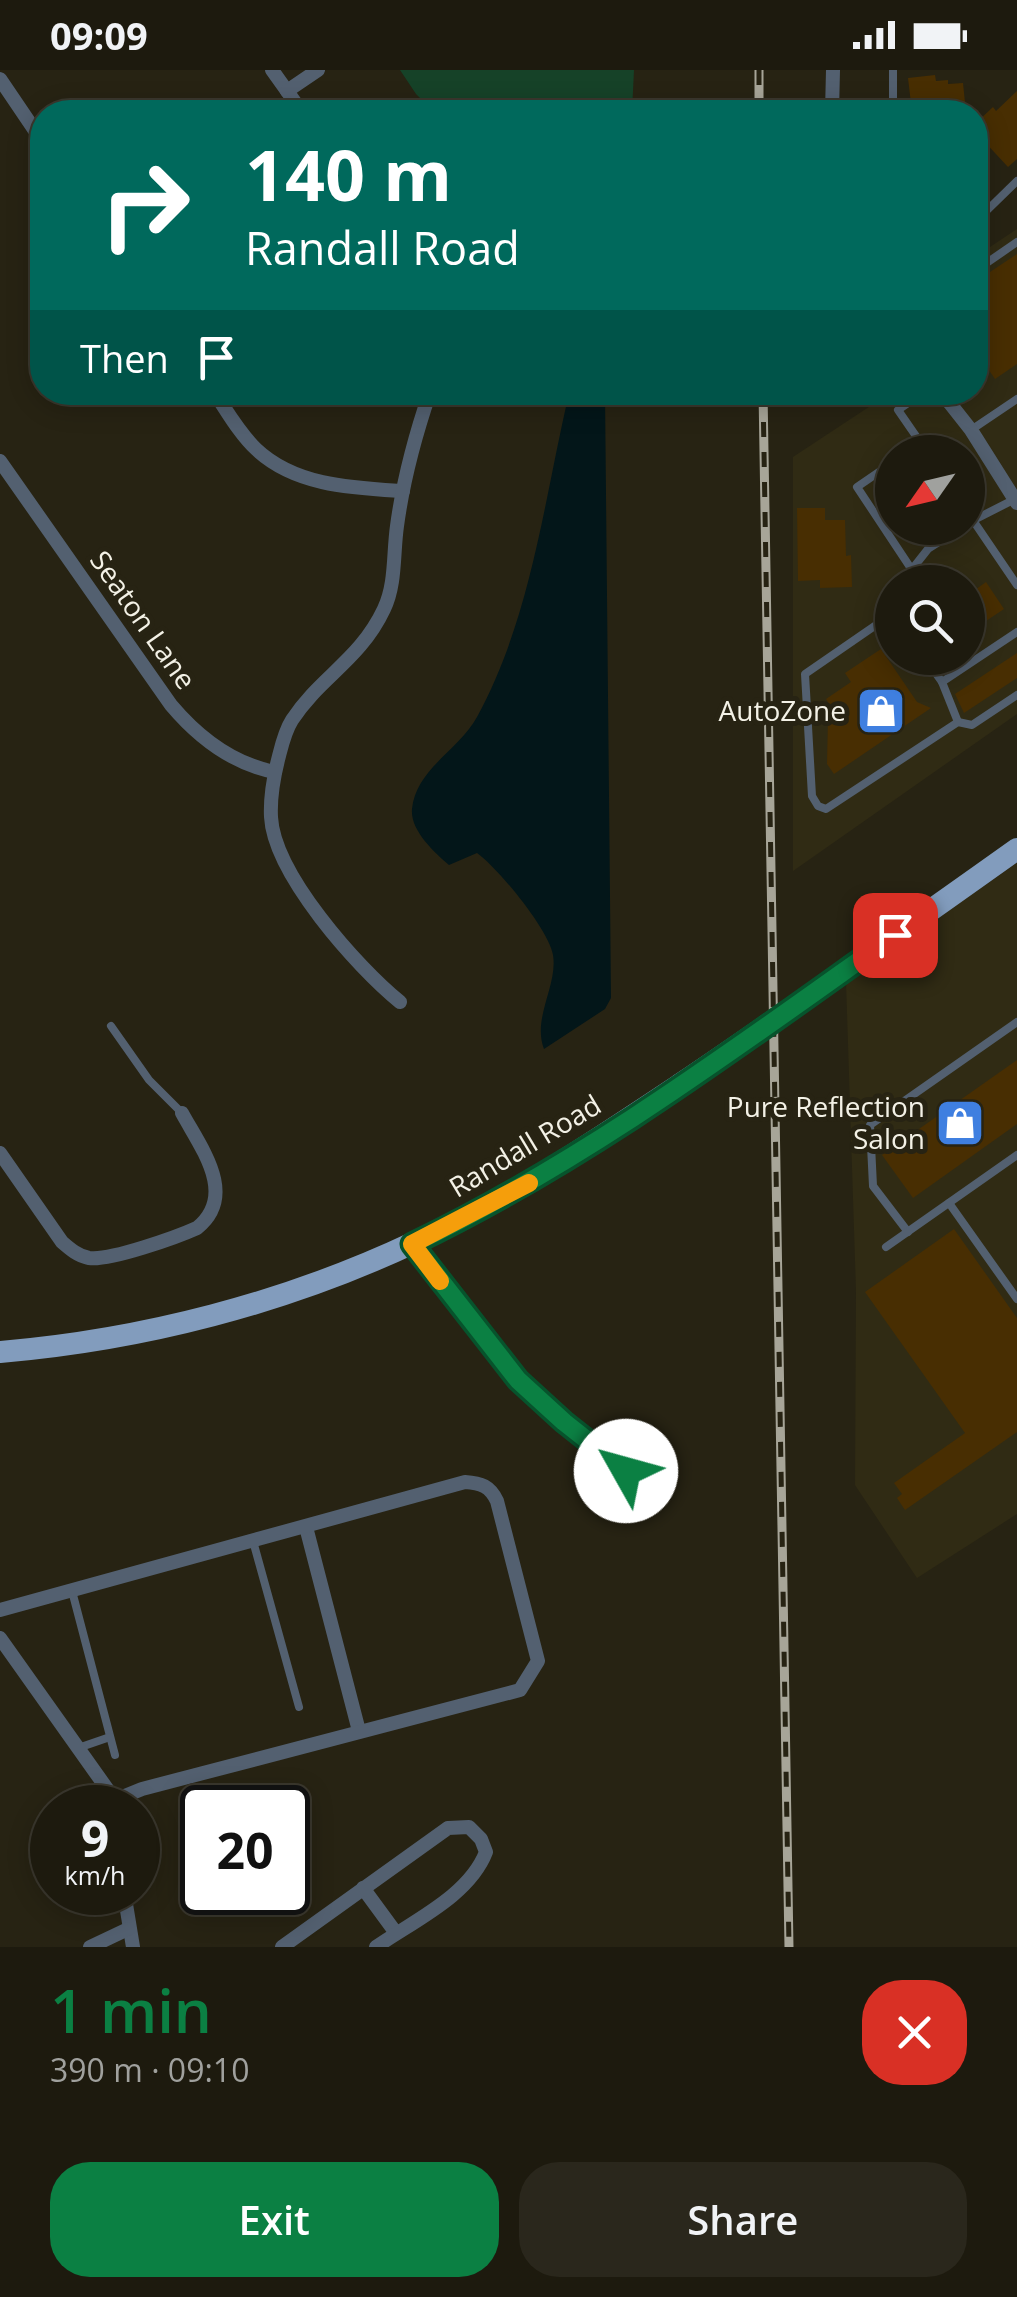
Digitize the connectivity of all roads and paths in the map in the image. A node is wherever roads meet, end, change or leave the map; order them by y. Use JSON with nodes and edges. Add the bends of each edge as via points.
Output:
{"nodes":[{"id":1,"x":272,"y":70,"type":"edge"},
{"id":2,"x":318,"y":70,"type":"edge"},
{"id":3,"x":833,"y":70,"type":"edge"},
{"id":4,"x":893,"y":70,"type":"edge"},
{"id":5,"x":0,"y":79,"type":"edge"},
{"id":6,"x":288,"y":91,"type":"junction"},
{"id":7,"x":294,"y":100,"type":"edge"},
{"id":8,"x":832,"y":100,"type":"edge"},
{"id":9,"x":893,"y":100,"type":"edge"},
{"id":10,"x":30,"y":123,"type":"edge"},
{"id":11,"x":1017,"y":182,"type":"edge"},
{"id":12,"x":988,"y":210,"type":"edge"},
{"id":13,"x":1017,"y":242,"type":"edge"},
{"id":14,"x":988,"y":262,"type":"edge"},
{"id":15,"x":1016,"y":402,"type":"edge"},
{"id":16,"x":224,"y":405,"type":"edge"},
{"id":17,"x":426,"y":405,"type":"edge"},
{"id":18,"x":905,"y":405,"type":"edge"},
{"id":19,"x":951,"y":405,"type":"edge"},
{"id":20,"x":971,"y":430,"type":"junction"},
{"id":21,"x":915,"y":435,"type":"edge"},
{"id":22,"x":0,"y":462,"type":"edge"},
{"id":23,"x":875,"y":475,"type":"edge"},
{"id":24,"x":403,"y":491,"type":"junction"},
{"id":25,"x":1017,"y":501,"type":"edge"},
{"id":26,"x":985,"y":514,"type":"edge"},
{"id":27,"x":875,"y":516,"type":"edge"},
{"id":28,"x":985,"y":544,"type":"edge"},
{"id":29,"x":934,"y":545,"type":"edge"},
{"id":30,"x":916,"y":565,"type":"edge"},
{"id":31,"x":1017,"y":585,"type":"edge"},
{"id":32,"x":875,"y":623,"type":"edge"},
{"id":33,"x":1017,"y":632,"type":"edge"},
{"id":34,"x":937,"y":675,"type":"edge"},
{"id":35,"x":942,"y":682,"type":"junction"},
{"id":36,"x":1017,"y":694,"type":"edge"},
{"id":37,"x":958,"y":722,"type":"junction"},
{"id":38,"x":275,"y":772,"type":"junction"},
{"id":39,"x":1017,"y":849,"type":"edge"},
{"id":40,"x":400,"y":1002,"type":"dead end"},
{"id":41,"x":1017,"y":1022,"type":"edge"},
{"id":42,"x":112,"y":1026,"type":"dead end"},
{"id":43,"x":182,"y":1113,"type":"joint"},
{"id":44,"x":1017,"y":1155,"type":"edge"},
{"id":45,"x":1,"y":1156,"type":"edge"},
{"id":46,"x":949,"y":1203,"type":"junction"},
{"id":47,"x":908,"y":1232,"type":"junction"},
{"id":48,"x":412,"y":1244,"type":"junction"},
{"id":49,"x":886,"y":1247,"type":"dead end"},
{"id":50,"x":1017,"y":1298,"type":"edge"},
{"id":51,"x":0,"y":1352,"type":"edge"},
{"id":52,"x":668,"y":1458,"type":"dead end"},
{"id":53,"x":306,"y":1527,"type":"junction"},
{"id":54,"x":253,"y":1541,"type":"junction"},
{"id":55,"x":71,"y":1588,"type":"junction"},
{"id":56,"x":0,"y":1610,"type":"edge"},
{"id":57,"x":0,"y":1638,"type":"edge"},
{"id":58,"x":299,"y":1706,"type":"dead end"},
{"id":59,"x":359,"y":1731,"type":"junction"},
{"id":60,"x":110,"y":1737,"type":"junction"},
{"id":61,"x":78,"y":1748,"type":"junction"},
{"id":62,"x":115,"y":1756,"type":"dead end"},
{"id":63,"x":103,"y":1785,"type":"edge"},
{"id":64,"x":157,"y":1785,"type":"edge"},
{"id":65,"x":363,"y":1888,"type":"junction"},
{"id":66,"x":126,"y":1915,"type":"edge"},
{"id":67,"x":128,"y":1929,"type":"junction"},
{"id":68,"x":396,"y":1933,"type":"junction"},
{"id":69,"x":90,"y":1947,"type":"edge"},
{"id":70,"x":132,"y":1947,"type":"edge"},
{"id":71,"x":282,"y":1947,"type":"edge"},
{"id":72,"x":376,"y":1947,"type":"edge"}],
"edges":[{"from":1,"to":6,"type":"street"},
{"from":2,"to":6,"type":"street"},
{"from":3,"to":8,"type":"street"},
{"from":4,"to":9,"type":"lane"},
{"from":5,"to":10,"type":"street"},
{"from":6,"to":7,"type":"street"},
{"from":11,"to":12,"type":"lane"},
{"from":13,"to":14,"type":"lane"},
{"from":15,"to":20,"type":"lane"},
{"from":16,"to":24,"type":"street","via":[[256,449],[291,474]]},
{"from":17,"to":24,"type":"street"},
{"from":18,"to":21,"type":"lane","via":[[898,410]]},
{"from":19,"to":20,"type":"street"},
{"from":20,"to":25,"type":"street"},
{"from":22,"to":38,"type":"street","name":"Seaton Lane","via":[[193,731]]},
{"from":23,"to":27,"type":"lane","via":[[856,488]]},
{"from":24,"to":38,"type":"street","via":[[386,604],[362,646],[291,722]]},
{"from":25,"to":26,"type":"lane"},
{"from":28,"to":31,"type":"lane"},
{"from":29,"to":30,"type":"lane"},
{"from":32,"to":37,"type":"lane","via":[[805,674],[818,806],[826,809]]},
{"from":33,"to":35,"type":"lane"},
{"from":34,"to":35,"type":"lane"},
{"from":35,"to":37,"type":"lane"},
{"from":36,"to":37,"type":"lane","via":[[972,725]]},
{"from":38,"to":40,"type":"street","via":[[270,819],[298,884],[342,943]]},
{"from":39,"to":48,"type":"main road","name":"Randall Road","via":[[600,1138]]},
{"from":41,"to":47,"type":"lane","via":[[870,1125],[874,1186]]},
{"from":42,"to":43,"type":"lane"},
{"from":43,"to":45,"type":"street","via":[[216,1182],[216,1206],[197,1228],[109,1256],[91,1258],[62,1242]]},
{"from":44,"to":46,"type":"lane"},
{"from":46,"to":47,"type":"lane"},
{"from":46,"to":50,"type":"lane"},
{"from":47,"to":49,"type":"lane"},
{"from":48,"to":51,"type":"main road","name":"Randall Road","via":[[298,1289],[192,1320],[80,1344]]},
{"from":48,"to":52,"type":"lane","via":[[518,1380],[564,1422],[626,1471],[658,1470]]},
{"from":53,"to":54,"type":"street"},
{"from":53,"to":59,"type":"street"},
{"from":53,"to":59,"type":"street","via":[[480,1483],[497,1501],[536,1644],[538,1661],[520,1690]]},
{"from":54,"to":55,"type":"street"},
{"from":54,"to":58,"type":"lane"},
{"from":55,"to":56,"type":"street"},
{"from":55,"to":60,"type":"lane"},
{"from":57,"to":61,"type":"street"},
{"from":59,"to":64,"type":"street"},
{"from":60,"to":61,"type":"lane"},
{"from":60,"to":62,"type":"lane"},
{"from":61,"to":63,"type":"street"},
{"from":65,"to":68,"type":"street"},
{"from":65,"to":68,"type":"street","via":[[448,1828],[468,1827],[481,1839],[486,1852],[464,1886]]},
{"from":65,"to":71,"type":"street"},
{"from":66,"to":67,"type":"street"},
{"from":67,"to":69,"type":"street"},
{"from":67,"to":70,"type":"street"},
{"from":68,"to":72,"type":"street"}]}
